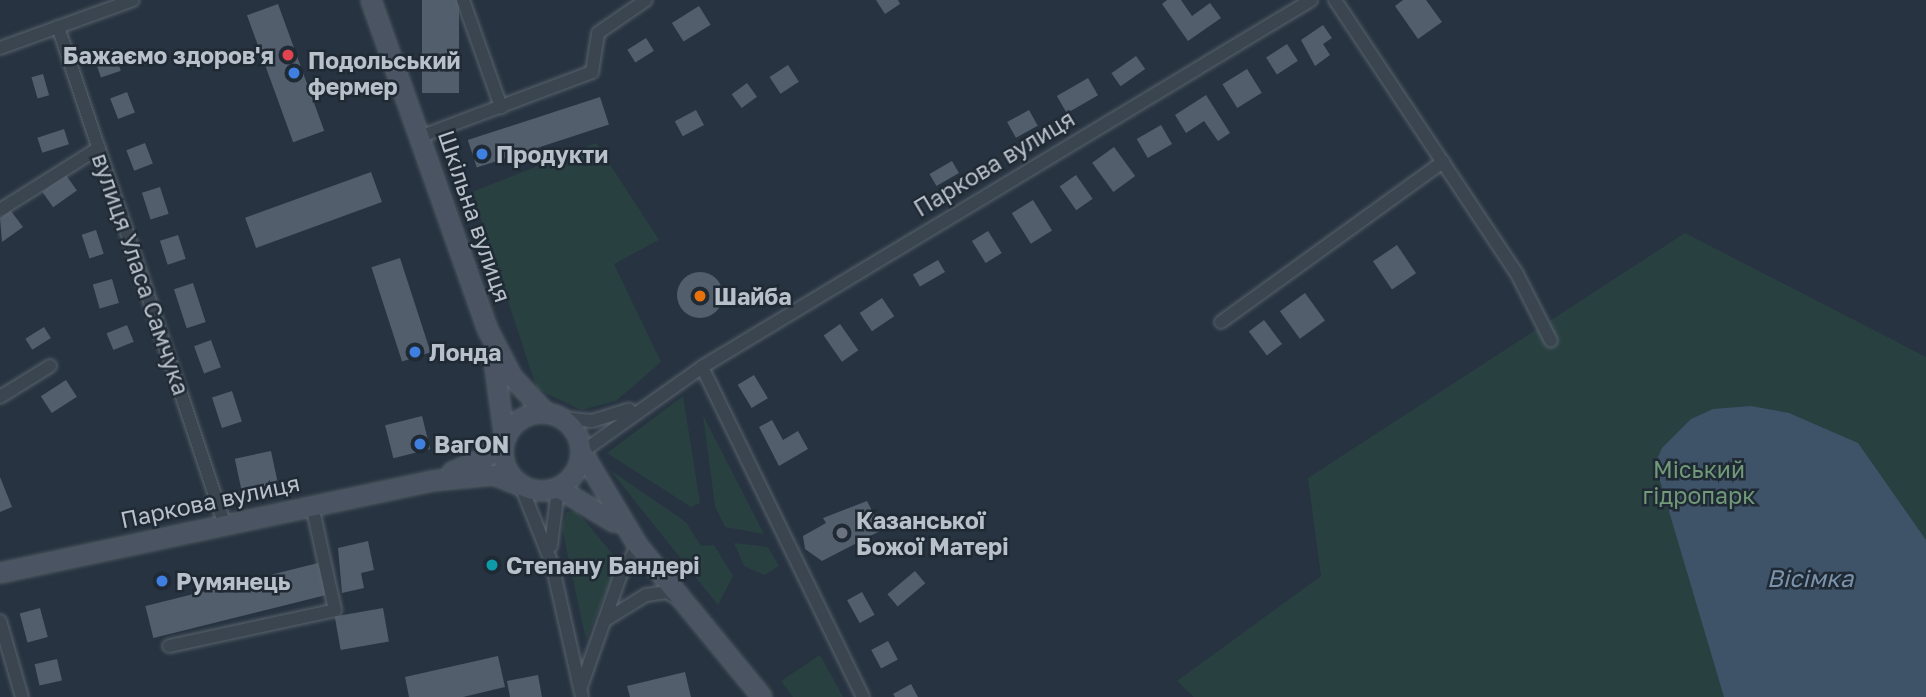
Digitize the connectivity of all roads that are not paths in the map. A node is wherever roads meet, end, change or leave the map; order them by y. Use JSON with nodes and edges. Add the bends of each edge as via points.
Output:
{"nodes":[{"id":1,"x":133,"y":0,"type":"edge"},
{"id":2,"x":370,"y":0,"type":"edge"},
{"id":3,"x":464,"y":0,"type":"edge"},
{"id":4,"x":646,"y":0,"type":"edge"},
{"id":5,"x":1311,"y":0,"type":"edge"},
{"id":6,"x":1335,"y":0,"type":"edge"},
{"id":7,"x":58,"y":27,"type":"junction"},
{"id":8,"x":0,"y":48,"type":"edge"},
{"id":9,"x":502,"y":107,"type":"junction"},
{"id":10,"x":422,"y":136,"type":"junction"},
{"id":11,"x":99,"y":148,"type":"junction"},
{"id":12,"x":1443,"y":162,"type":"junction"},
{"id":13,"x":0,"y":210,"type":"edge"},
{"id":14,"x":1221,"y":322,"type":"dead end"},
{"id":15,"x":488,"y":330,"type":"junction"},
{"id":16,"x":1552,"y":341,"type":"dead end"},
{"id":17,"x":50,"y":366,"type":"dead end"},
{"id":18,"x":702,"y":368,"type":"junction"},
{"id":19,"x":0,"y":397,"type":"edge"},
{"id":20,"x":639,"y":407,"type":"junction"},
{"id":21,"x":555,"y":415,"type":"junction"},
{"id":22,"x":505,"y":439,"type":"junction"},
{"id":23,"x":582,"y":453,"type":"junction"},
{"id":24,"x":431,"y":481,"type":"junction"},
{"id":25,"x":521,"y":486,"type":"junction"},
{"id":26,"x":558,"y":488,"type":"junction"},
{"id":27,"x":312,"y":505,"type":"junction"},
{"id":28,"x":224,"y":522,"type":"junction"},
{"id":29,"x":636,"y":543,"type":"junction"},
{"id":30,"x":552,"y":564,"type":"junction"},
{"id":31,"x":0,"y":572,"type":"edge"},
{"id":32,"x":686,"y":603,"type":"junction"},
{"id":33,"x":0,"y":621,"type":"edge"},
{"id":34,"x":604,"y":621,"type":"junction"},
{"id":35,"x":169,"y":646,"type":"dead end"},
{"id":36,"x":581,"y":693,"type":"edge"},
{"id":37,"x":22,"y":697,"type":"edge"},
{"id":38,"x":762,"y":697,"type":"edge"},
{"id":39,"x":863,"y":697,"type":"edge"}],
"edges":[{"from":1,"to":7,"type":"street"},
{"from":2,"to":10,"type":"main road","name":"Шкільна вулиця"},
{"from":3,"to":9,"type":"street"},
{"from":4,"to":9,"type":"street","via":[[598,33],[592,72]]},
{"from":5,"to":18,"type":"street","name":"Паркова вулиця"},
{"from":6,"to":12,"type":"street"},
{"from":7,"to":8,"type":"street"},
{"from":7,"to":11,"type":"street","name":"вулиця Уласа Самчука"},
{"from":9,"to":10,"type":"street"},
{"from":10,"to":15,"type":"main road","name":"Шкільна вулиця"},
{"from":11,"to":13,"type":"street"},
{"from":11,"to":28,"type":"street","name":"вулиця Уласа Самчука"},
{"from":12,"to":14,"type":"street"},
{"from":12,"to":16,"type":"street","via":[[1516,272]]},
{"from":15,"to":21,"type":"main road","name":"Шкільна вулиця","via":[[512,377]]},
{"from":15,"to":22,"type":"main road","name":"Шкільна вулиця","via":[[505,408]]},
{"from":17,"to":19,"type":"street"},
{"from":18,"to":20,"type":"street","name":"Паркова вулиця"},
{"from":18,"to":39,"type":"street"},
{"from":20,"to":21,"type":"street","via":[[593,421]]},
{"from":20,"to":23,"type":"street"},
{"from":21,"to":22,"type":"main road","via":[[521,418]]},
{"from":21,"to":23,"type":"main road"},
{"from":22,"to":24,"type":"main road","name":"Паркова вулиця","via":[[487,457]]},
{"from":22,"to":25,"type":"main road","via":[[503,461]]},
{"from":23,"to":26,"type":"main road","via":[[574,475]]},
{"from":23,"to":29,"type":"main road"},
{"from":24,"to":25,"type":"main road","name":"Паркова вулиця","via":[[494,475]]},
{"from":24,"to":27,"type":"main road","name":"Паркова вулиця"},
{"from":25,"to":26,"type":"main road"},
{"from":25,"to":30,"type":"street"},
{"from":26,"to":29,"type":"main road","via":[[591,505]]},
{"from":26,"to":30,"type":"street"},
{"from":27,"to":28,"type":"main road","name":"Паркова вулиця"},
{"from":27,"to":35,"type":"street","via":[[335,610]]},
{"from":28,"to":31,"type":"main road","name":"Паркова вулиця"},
{"from":29,"to":32,"type":"main road"},
{"from":29,"to":34,"type":"street"},
{"from":30,"to":36,"type":"street"},
{"from":32,"to":34,"type":"street","via":[[667,592],[646,595]]},
{"from":32,"to":38,"type":"main road"},
{"from":33,"to":37,"type":"street"},
{"from":34,"to":36,"type":"street"}]}
